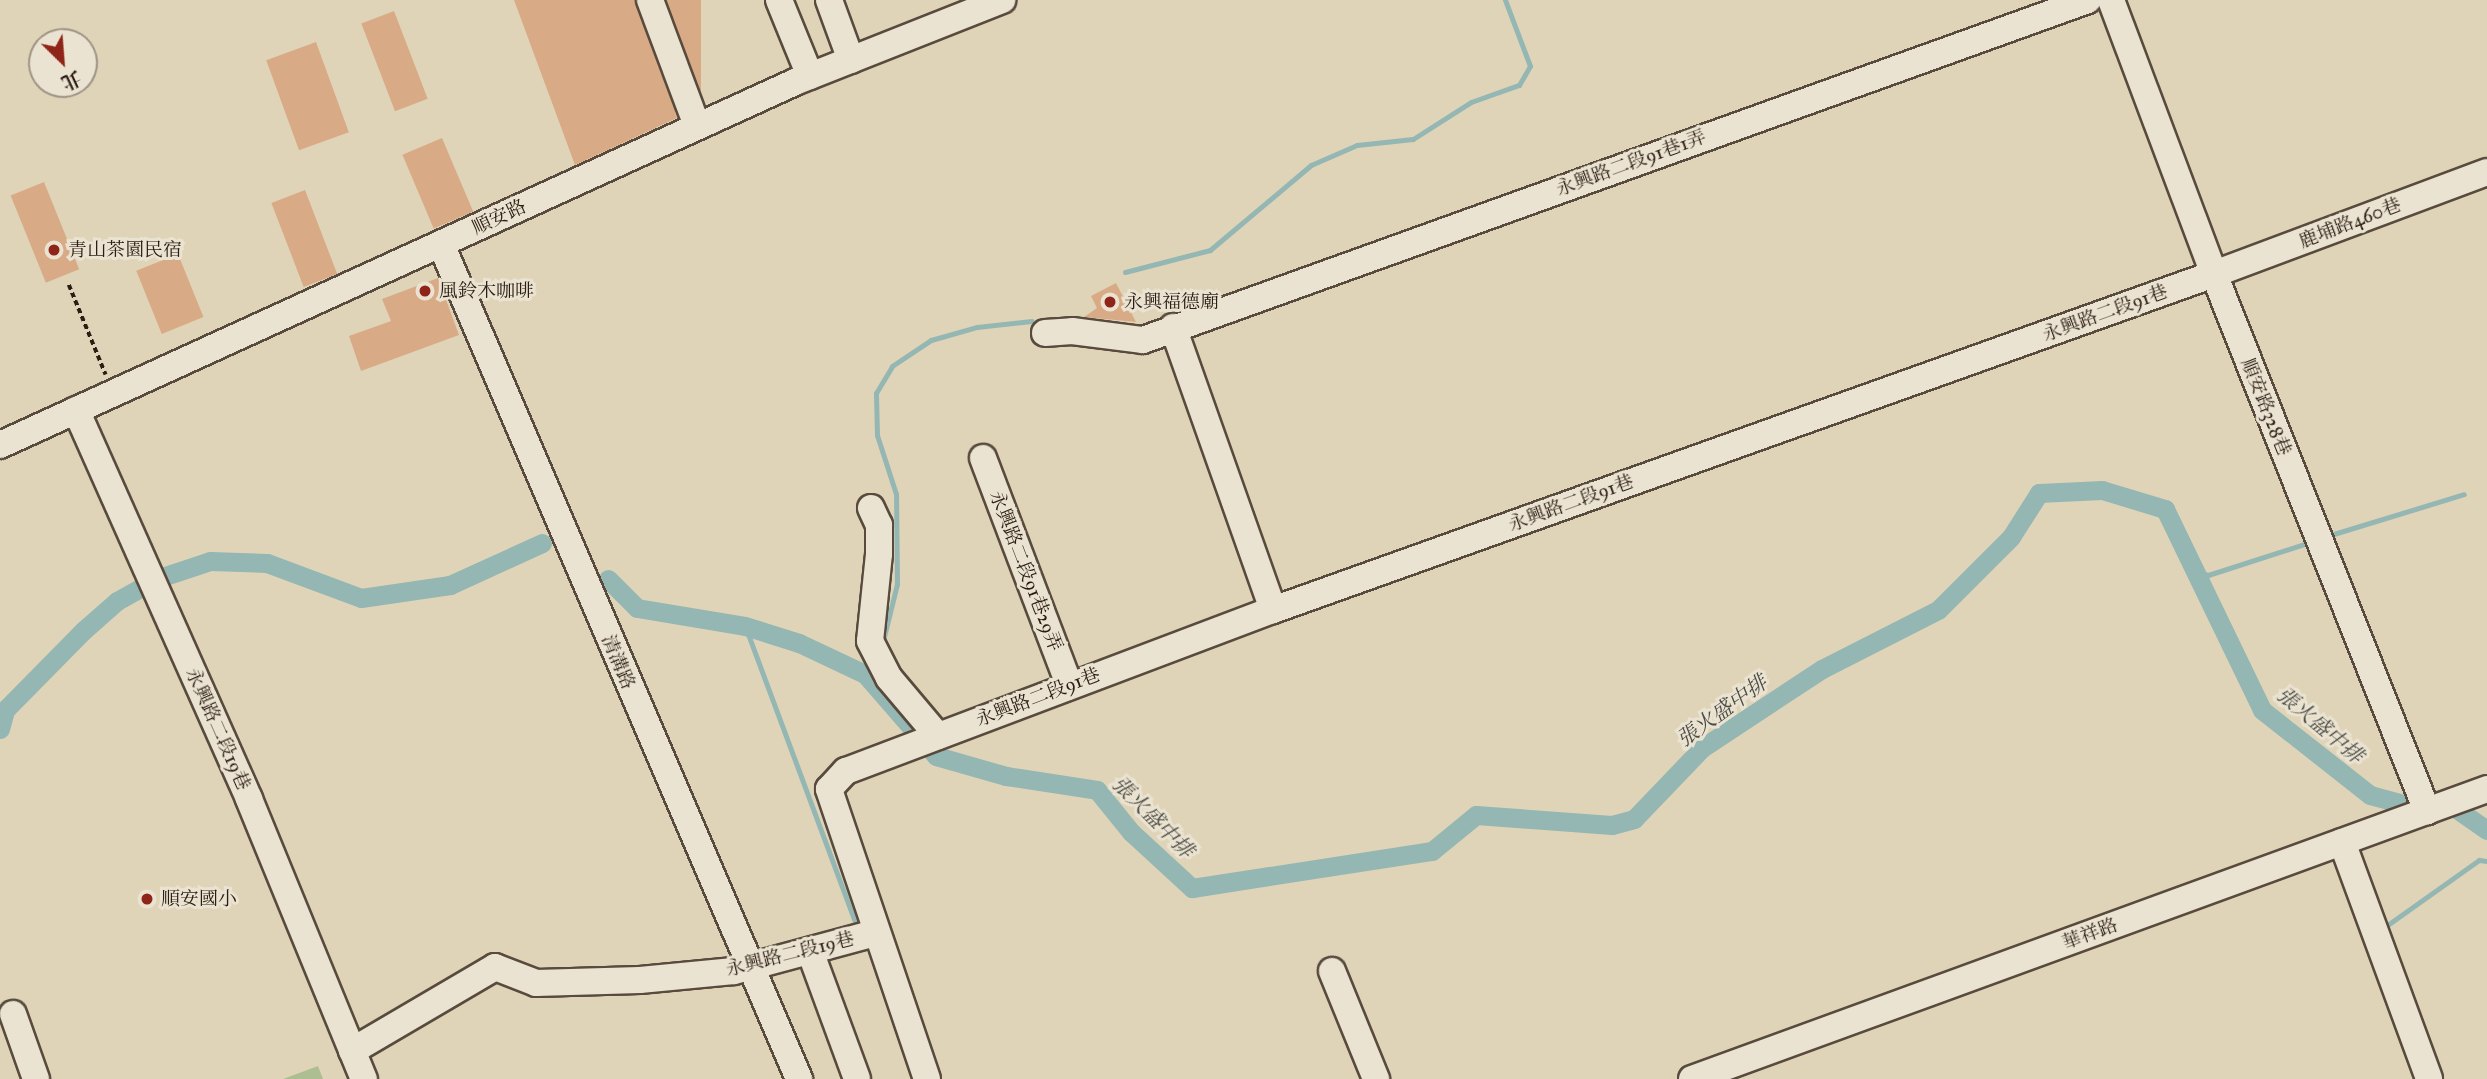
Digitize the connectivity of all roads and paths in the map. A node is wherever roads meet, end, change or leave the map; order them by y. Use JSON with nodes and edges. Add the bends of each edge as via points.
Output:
{"nodes":[{"id":1,"x":650,"y":0,"type":"edge"},
{"id":2,"x":779,"y":0,"type":"edge"},
{"id":3,"x":829,"y":0,"type":"edge"},
{"id":4,"x":1002,"y":0,"type":"edge"},
{"id":5,"x":2088,"y":0,"type":"edge"},
{"id":6,"x":2111,"y":0,"type":"edge"},
{"id":7,"x":851,"y":60,"type":"junction"},
{"id":8,"x":810,"y":76,"type":"junction"},
{"id":9,"x":697,"y":126,"type":"junction"},
{"id":10,"x":2487,"y":172,"type":"edge"},
{"id":11,"x":441,"y":244,"type":"junction"},
{"id":12,"x":2214,"y":274,"type":"junction"},
{"id":13,"x":69,"y":285,"type":"dead end"},
{"id":14,"x":1173,"y":327,"type":"junction"},
{"id":15,"x":1045,"y":333,"type":"dead end"},
{"id":16,"x":114,"y":393,"type":"junction"},
{"id":17,"x":76,"y":410,"type":"junction"},
{"id":18,"x":0,"y":445,"type":"edge"},
{"id":19,"x":983,"y":458,"type":"dead end"},
{"id":20,"x":871,"y":509,"type":"dead end"},
{"id":21,"x":1273,"y":610,"type":"junction"},
{"id":22,"x":1069,"y":684,"type":"junction"},
{"id":23,"x":926,"y":740,"type":"junction"},
{"id":24,"x":2487,"y":789,"type":"edge"},
{"id":25,"x":2427,"y":811,"type":"junction"},
{"id":26,"x":2342,"y":842,"type":"junction"},
{"id":27,"x":875,"y":933,"type":"junction"},
{"id":28,"x":810,"y":951,"type":"junction"},
{"id":29,"x":748,"y":967,"type":"junction"},
{"id":30,"x":1332,"y":971,"type":"dead end"},
{"id":31,"x":13,"y":1014,"type":"dead end"},
{"id":32,"x":352,"y":1051,"type":"junction"},
{"id":33,"x":36,"y":1079,"type":"edge"},
{"id":34,"x":363,"y":1079,"type":"edge"},
{"id":35,"x":799,"y":1079,"type":"edge"},
{"id":36,"x":857,"y":1079,"type":"edge"},
{"id":37,"x":927,"y":1079,"type":"edge"},
{"id":38,"x":1376,"y":1079,"type":"edge"},
{"id":39,"x":1692,"y":1079,"type":"edge"},
{"id":40,"x":2429,"y":1079,"type":"edge"}],
"edges":[{"from":1,"to":9,"type":"street"},
{"from":2,"to":8,"type":"street"},
{"from":3,"to":7,"type":"street"},
{"from":4,"to":7,"type":"street","name":"順安路"},
{"from":5,"to":14,"type":"street","name":"永興路二段91巷1弄"},
{"from":6,"to":12,"type":"street","name":"順安路328巷"},
{"from":7,"to":8,"type":"street","name":"順安路"},
{"from":8,"to":9,"type":"street","name":"順安路"},
{"from":9,"to":11,"type":"street","name":"順安路"},
{"from":10,"to":12,"type":"street","name":"鹿埔路460巷"},
{"from":11,"to":16,"type":"street","name":"順安路"},
{"from":11,"to":29,"type":"street","name":"清溝路"},
{"from":12,"to":21,"type":"street","name":"永興路二段91巷"},
{"from":12,"to":25,"type":"street","name":"順安路328巷"},
{"from":13,"to":16,"type":"path"},
{"from":14,"to":15,"type":"street","name":"永興路二段91巷1弄","via":[[1143,340],[1072,331]]},
{"from":14,"to":21,"type":"street"},
{"from":16,"to":17,"type":"street","name":"順安路"},
{"from":17,"to":18,"type":"street","name":"順安路"},
{"from":17,"to":32,"type":"street","name":"永興路二段19巷"},
{"from":19,"to":22,"type":"street","name":"永興路二段91巷29弄"},
{"from":20,"to":23,"type":"street","via":[[879,525],[879,554],[870,641]]},
{"from":21,"to":22,"type":"street","name":"永興路二段91巷"},
{"from":22,"to":23,"type":"street","name":"永興路二段91巷"},
{"from":23,"to":27,"type":"street","name":"永興路二段91巷","via":[[846,771],[829,789]]},
{"from":24,"to":25,"type":"street","name":"華祥路"},
{"from":25,"to":26,"type":"street","name":"華祥路"},
{"from":26,"to":39,"type":"street","name":"華祥路"},
{"from":26,"to":40,"type":"street"},
{"from":27,"to":28,"type":"street","name":"永興路二段19巷"},
{"from":27,"to":37,"type":"street","name":"永興路二段91巷"},
{"from":28,"to":29,"type":"street","name":"永興路二段19巷"},
{"from":28,"to":36,"type":"street"},
{"from":29,"to":32,"type":"street","name":"永興路二段19巷","via":[[640,979],[536,983],[495,967]]},
{"from":29,"to":35,"type":"street","name":"清溝路"},
{"from":30,"to":38,"type":"street"},
{"from":31,"to":33,"type":"street"},
{"from":32,"to":34,"type":"street","name":"永興路二段19巷"}]}
